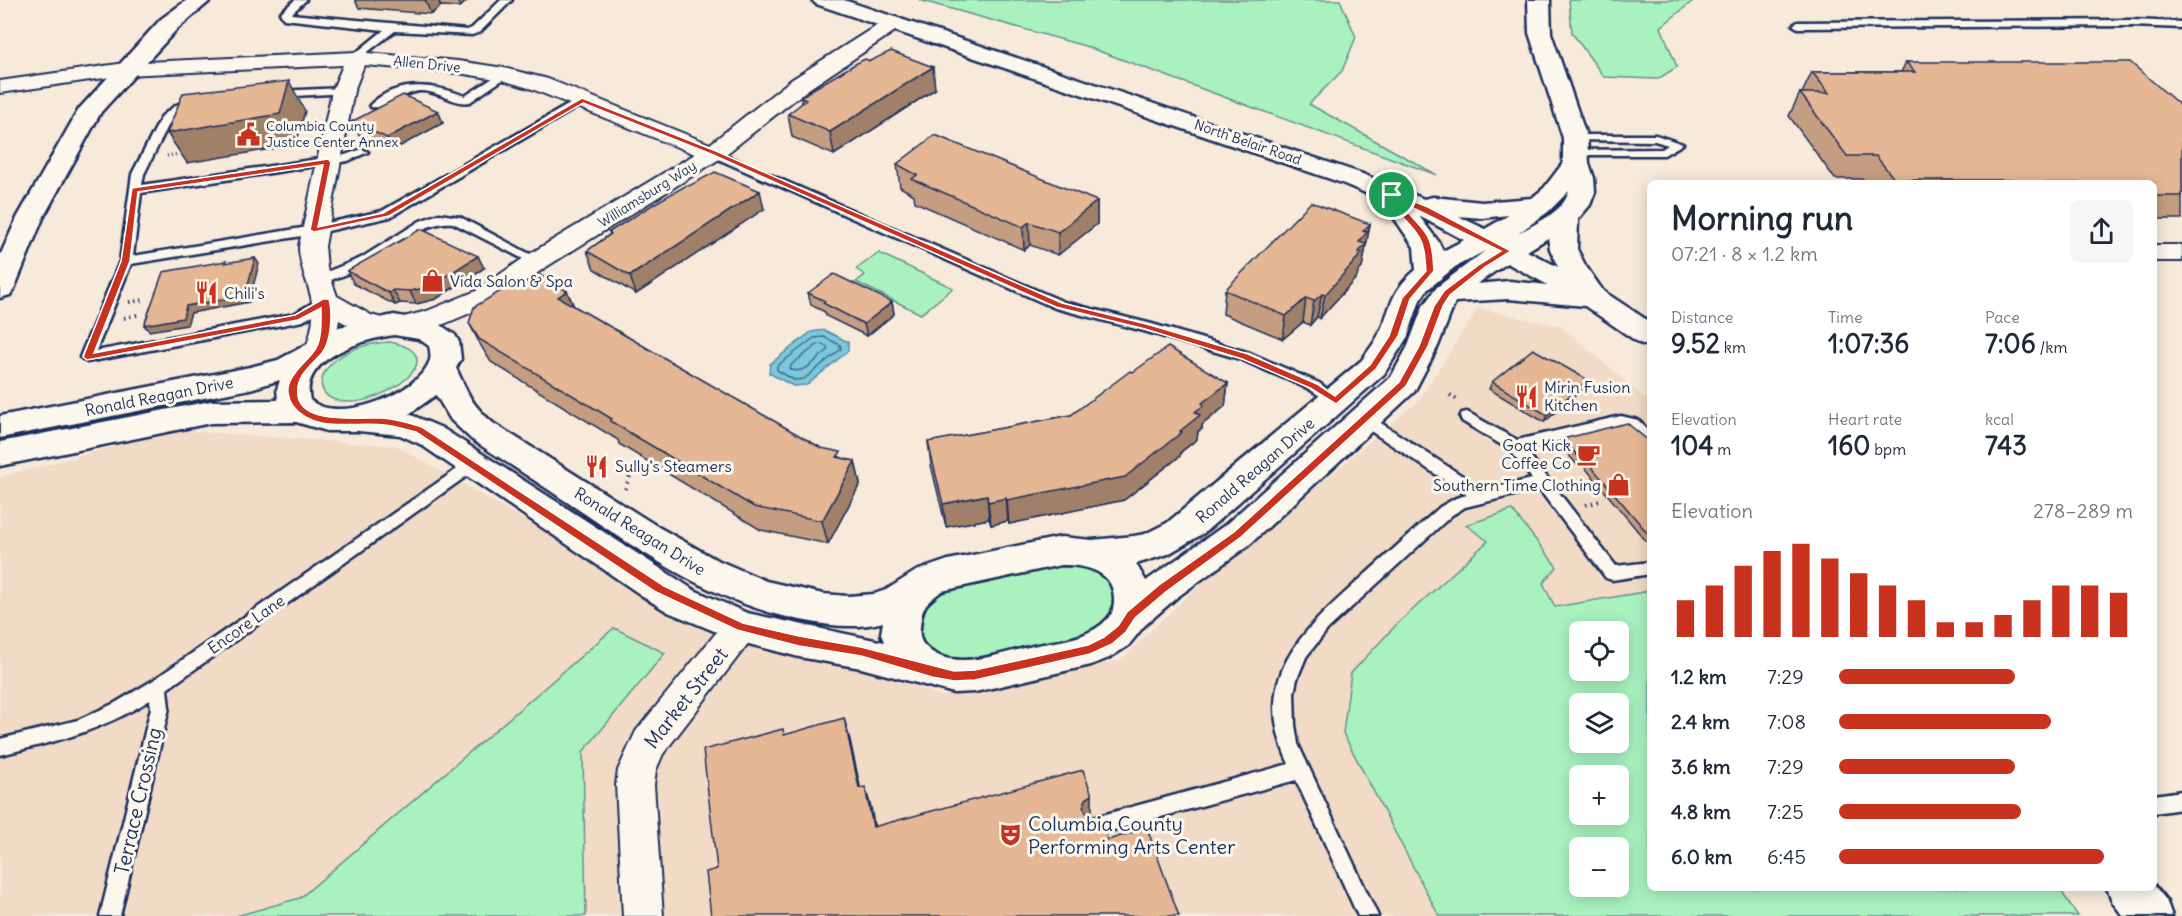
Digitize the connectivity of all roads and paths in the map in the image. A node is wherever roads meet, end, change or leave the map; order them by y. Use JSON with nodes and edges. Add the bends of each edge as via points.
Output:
{"nodes":[{"id":1,"x":200,"y":0,"type":"edge"},
{"id":2,"x":301,"y":0,"type":"edge"},
{"id":3,"x":507,"y":0,"type":"edge"},
{"id":4,"x":823,"y":0,"type":"edge"},
{"id":5,"x":1539,"y":0,"type":"edge"},
{"id":6,"x":894,"y":23,"type":"junction"},
{"id":7,"x":1798,"y":24,"type":"dead end"},
{"id":8,"x":2182,"y":25,"type":"edge"},
{"id":9,"x":393,"y":28,"type":"junction"},
{"id":10,"x":356,"y":58,"type":"junction"},
{"id":11,"x":125,"y":69,"type":"junction"},
{"id":12,"x":504,"y":74,"type":"junction"},
{"id":13,"x":0,"y":87,"type":"edge"},
{"id":14,"x":343,"y":91,"type":"junction"},
{"id":15,"x":263,"y":95,"type":"edge"},
{"id":16,"x":208,"y":98,"type":"edge"},
{"id":17,"x":582,"y":100,"type":"junction"},
{"id":18,"x":375,"y":105,"type":"dead end"},
{"id":19,"x":1576,"y":151,"type":"junction"},
{"id":20,"x":362,"y":152,"type":"dead end"},
{"id":21,"x":713,"y":153,"type":"junction"},
{"id":22,"x":328,"y":162,"type":"junction"},
{"id":23,"x":135,"y":190,"type":"junction"},
{"id":24,"x":1400,"y":198,"type":"junction"},
{"id":25,"x":1539,"y":206,"type":"junction"},
{"id":26,"x":1565,"y":217,"type":"junction"},
{"id":27,"x":314,"y":230,"type":"junction"},
{"id":28,"x":1496,"y":245,"type":"junction"},
{"id":29,"x":2157,"y":253,"type":"edge"},
{"id":30,"x":2182,"y":253,"type":"edge"},
{"id":31,"x":126,"y":261,"type":"junction"},
{"id":32,"x":537,"y":261,"type":"junction"},
{"id":33,"x":1439,"y":282,"type":"junction"},
{"id":34,"x":0,"y":289,"type":"edge"},
{"id":35,"x":321,"y":291,"type":"junction"},
{"id":36,"x":485,"y":297,"type":"junction"},
{"id":37,"x":1593,"y":298,"type":"junction"},
{"id":38,"x":141,"y":314,"type":"dead end"},
{"id":39,"x":115,"y":320,"type":"dead end"},
{"id":40,"x":393,"y":325,"type":"junction"},
{"id":41,"x":1647,"y":334,"type":"edge"},
{"id":42,"x":317,"y":352,"type":"junction"},
{"id":43,"x":444,"y":360,"type":"junction"},
{"id":44,"x":1336,"y":401,"type":"junction"},
{"id":45,"x":302,"y":411,"type":"junction"},
{"id":46,"x":1467,"y":417,"type":"dead end"},
{"id":47,"x":360,"y":420,"type":"junction"},
{"id":48,"x":1365,"y":420,"type":"junction"},
{"id":49,"x":0,"y":427,"type":"edge"},
{"id":50,"x":1647,"y":438,"type":"edge"},
{"id":51,"x":1515,"y":446,"type":"junction"},
{"id":52,"x":0,"y":454,"type":"edge"},
{"id":53,"x":473,"y":464,"type":"junction"},
{"id":54,"x":1543,"y":482,"type":"junction"},
{"id":55,"x":1481,"y":496,"type":"junction"},
{"id":56,"x":1602,"y":500,"type":"dead end"},
{"id":57,"x":1580,"y":506,"type":"dead end"},
{"id":58,"x":1092,"y":554,"type":"junction"},
{"id":59,"x":1647,"y":568,"type":"edge"},
{"id":60,"x":914,"y":592,"type":"junction"},
{"id":61,"x":1131,"y":615,"type":"junction"},
{"id":62,"x":741,"y":627,"type":"junction"},
{"id":63,"x":932,"y":672,"type":"junction"},
{"id":64,"x":159,"y":686,"type":"junction"},
{"id":65,"x":0,"y":747,"type":"edge"},
{"id":66,"x":1300,"y":770,"type":"junction"},
{"id":67,"x":2182,"y":800,"type":"edge"},
{"id":68,"x":2157,"y":804,"type":"edge"},
{"id":69,"x":1095,"y":826,"type":"edge"},
{"id":70,"x":2131,"y":891,"type":"edge"},
{"id":71,"x":110,"y":916,"type":"edge"},
{"id":72,"x":643,"y":916,"type":"edge"},
{"id":73,"x":1368,"y":916,"type":"edge"},
{"id":74,"x":2150,"y":916,"type":"edge"}],
"edges":[{"from":1,"to":11,"type":"street","via":[[169,24]]},
{"from":2,"to":9,"type":"lane","via":[[285,13],[287,17]]},
{"from":3,"to":9,"type":"lane","via":[[468,33]]},
{"from":4,"to":6,"type":"street","name":"North Belair Road"},
{"from":5,"to":19,"type":"street","via":[[1540,33]]},
{"from":6,"to":21,"type":"street","name":"Williamsburg Way","via":[[799,85]]},
{"from":6,"to":24,"type":"street","name":"North Belair Road"},
{"from":7,"to":8,"type":"lane"},
{"from":9,"to":10,"type":"lane"},
{"from":10,"to":11,"type":"street","name":"Allen Drive"},
{"from":10,"to":12,"type":"street","name":"Allen Drive"},
{"from":10,"to":14,"type":"street"},
{"from":11,"to":13,"type":"street","name":"Allen Drive"},
{"from":11,"to":34,"type":"street","via":[[91,109],[30,218]]},
{"from":12,"to":17,"type":"street","name":"Allen Drive"},
{"from":12,"to":18,"type":"lane","via":[[466,100],[420,86],[402,90]]},
{"from":14,"to":15,"type":"lane"},
{"from":14,"to":22,"type":"street"},
{"from":16,"to":23,"type":"lane","via":[[183,105],[166,118],[138,174]]},
{"from":17,"to":21,"type":"street","name":"Allen Drive"},
{"from":17,"to":27,"type":"lane","via":[[386,214]]},
{"from":19,"to":19,"type":"lane","via":[[1664,152],[1677,144],[1656,138]]},
{"from":19,"to":25,"type":"street","via":[[1553,194]]},
{"from":19,"to":26,"type":"street","via":[[1582,192],[1577,205]]},
{"from":20,"to":22,"type":"lane"},
{"from":21,"to":32,"type":"street","name":"Williamsburg Way"},
{"from":21,"to":44,"type":"lane","via":[[1059,305],[1245,356],[1314,386]]},
{"from":22,"to":23,"type":"lane"},
{"from":22,"to":27,"type":"street"},
{"from":23,"to":31,"type":"lane"},
{"from":24,"to":25,"type":"street","via":[[1482,210]]},
{"from":24,"to":28,"type":"street","name":"North Belair Road"},
{"from":24,"to":33,"type":"street","via":[[1405,217],[1427,244]]},
{"from":25,"to":28,"type":"street","via":[[1506,229]]},
{"from":26,"to":28,"type":"street"},
{"from":26,"to":37,"type":"street","via":[[1561,230],[1563,251]]},
{"from":27,"to":31,"type":"lane"},
{"from":27,"to":35,"type":"street","via":[[312,261]]},
{"from":28,"to":33,"type":"street","name":"Ronald Reagan Drive","via":[[1482,266]]},
{"from":28,"to":37,"type":"street","name":"North Belair Road"},
{"from":29,"to":30,"type":"street"},
{"from":31,"to":35,"type":"lane","via":[[87,357],[298,318]]},
{"from":32,"to":35,"type":"lane","via":[[456,220],[439,218]]},
{"from":32,"to":36,"type":"street","name":"Williamsburg Way"},
{"from":33,"to":37,"type":"street","via":[[1482,293],[1509,290]]},
{"from":33,"to":44,"type":"street","name":"Ronald Reagan Drive","via":[[1406,298],[1393,336],[1373,367]]},
{"from":33,"to":48,"type":"street","name":"Ronald Reagan Drive","via":[[1438,306],[1403,384]]},
{"from":35,"to":40,"type":"street","via":[[362,321]]},
{"from":35,"to":42,"type":"street","via":[[324,335]]},
{"from":36,"to":40,"type":"street","name":"Williamsburg Way","via":[[435,318]]},
{"from":36,"to":43,"type":"street","name":"Williamsburg Way"},
{"from":37,"to":41,"type":"street","name":"North Belair Road"},
{"from":38,"to":39,"type":"path"},
{"from":40,"to":42,"type":"street","name":"Ronald Reagan Drive","via":[[348,335]]},
{"from":40,"to":43,"type":"street","name":"Ronald Reagan Drive","via":[[433,333],[442,340]]},
{"from":42,"to":45,"type":"street","name":"Ronald Reagan Drive","via":[[300,370],[293,385],[293,399]]},
{"from":42,"to":49,"type":"street","name":"Ronald Reagan Drive","via":[[289,367],[250,378]]},
{"from":43,"to":47,"type":"street","name":"Ronald Reagan Drive","via":[[432,384],[401,406]]},
{"from":43,"to":60,"type":"street","name":"Ronald Reagan Drive","via":[[448,389],[456,405],[482,431],[677,558],[721,580],[779,600],[839,611],[883,607]]},
{"from":44,"to":48,"type":"street"},
{"from":44,"to":58,"type":"street","name":"Ronald Reagan Drive","via":[[1178,534],[1146,550]]},
{"from":45,"to":47,"type":"street","name":"Ronald Reagan Drive","via":[[317,418]]},
{"from":45,"to":52,"type":"street","name":"Ronald Reagan Drive","via":[[211,412]]},
{"from":46,"to":51,"type":"lane"},
{"from":47,"to":53,"type":"street","name":"Ronald Reagan Drive","via":[[419,429]]},
{"from":48,"to":55,"type":"lane"},
{"from":48,"to":61,"type":"street","name":"Ronald Reagan Drive","via":[[1237,534]]},
{"from":50,"to":51,"type":"lane","via":[[1633,424],[1621,421]]},
{"from":51,"to":54,"type":"lane"},
{"from":53,"to":62,"type":"street","name":"Ronald Reagan Drive","via":[[660,589]]},
{"from":53,"to":64,"type":"lane","name":"Encore Lane"},
{"from":54,"to":55,"type":"lane"},
{"from":54,"to":59,"type":"lane","via":[[1612,573]]},
{"from":55,"to":66,"type":"lane","via":[[1446,511],[1305,642],[1284,689],[1288,744]]},
{"from":56,"to":57,"type":"path"},
{"from":58,"to":60,"type":"street","name":"Ronald Reagan Drive","via":[[1061,550],[948,574]]},
{"from":58,"to":61,"type":"street","name":"Ronald Reagan Drive","via":[[1122,571],[1130,585]]},
{"from":60,"to":63,"type":"street","via":[[904,606],[900,634],[905,649],[917,664]]},
{"from":61,"to":63,"type":"street","name":"Ronald Reagan Drive","via":[[1108,641],[1090,649],[975,675]]},
{"from":62,"to":63,"type":"street","name":"Ronald Reagan Drive","via":[[861,652]]},
{"from":62,"to":72,"type":"street","name":"Market Street","via":[[649,743],[637,770]]},
{"from":64,"to":65,"type":"lane","name":"Encore Lane","via":[[121,710],[81,728]]},
{"from":64,"to":71,"type":"lane","name":"Terrace Crossing","via":[[160,708]]},
{"from":66,"to":69,"type":"lane"},
{"from":66,"to":73,"type":"lane"},
{"from":67,"to":68,"type":"lane"},
{"from":70,"to":74,"type":"street"}]}
